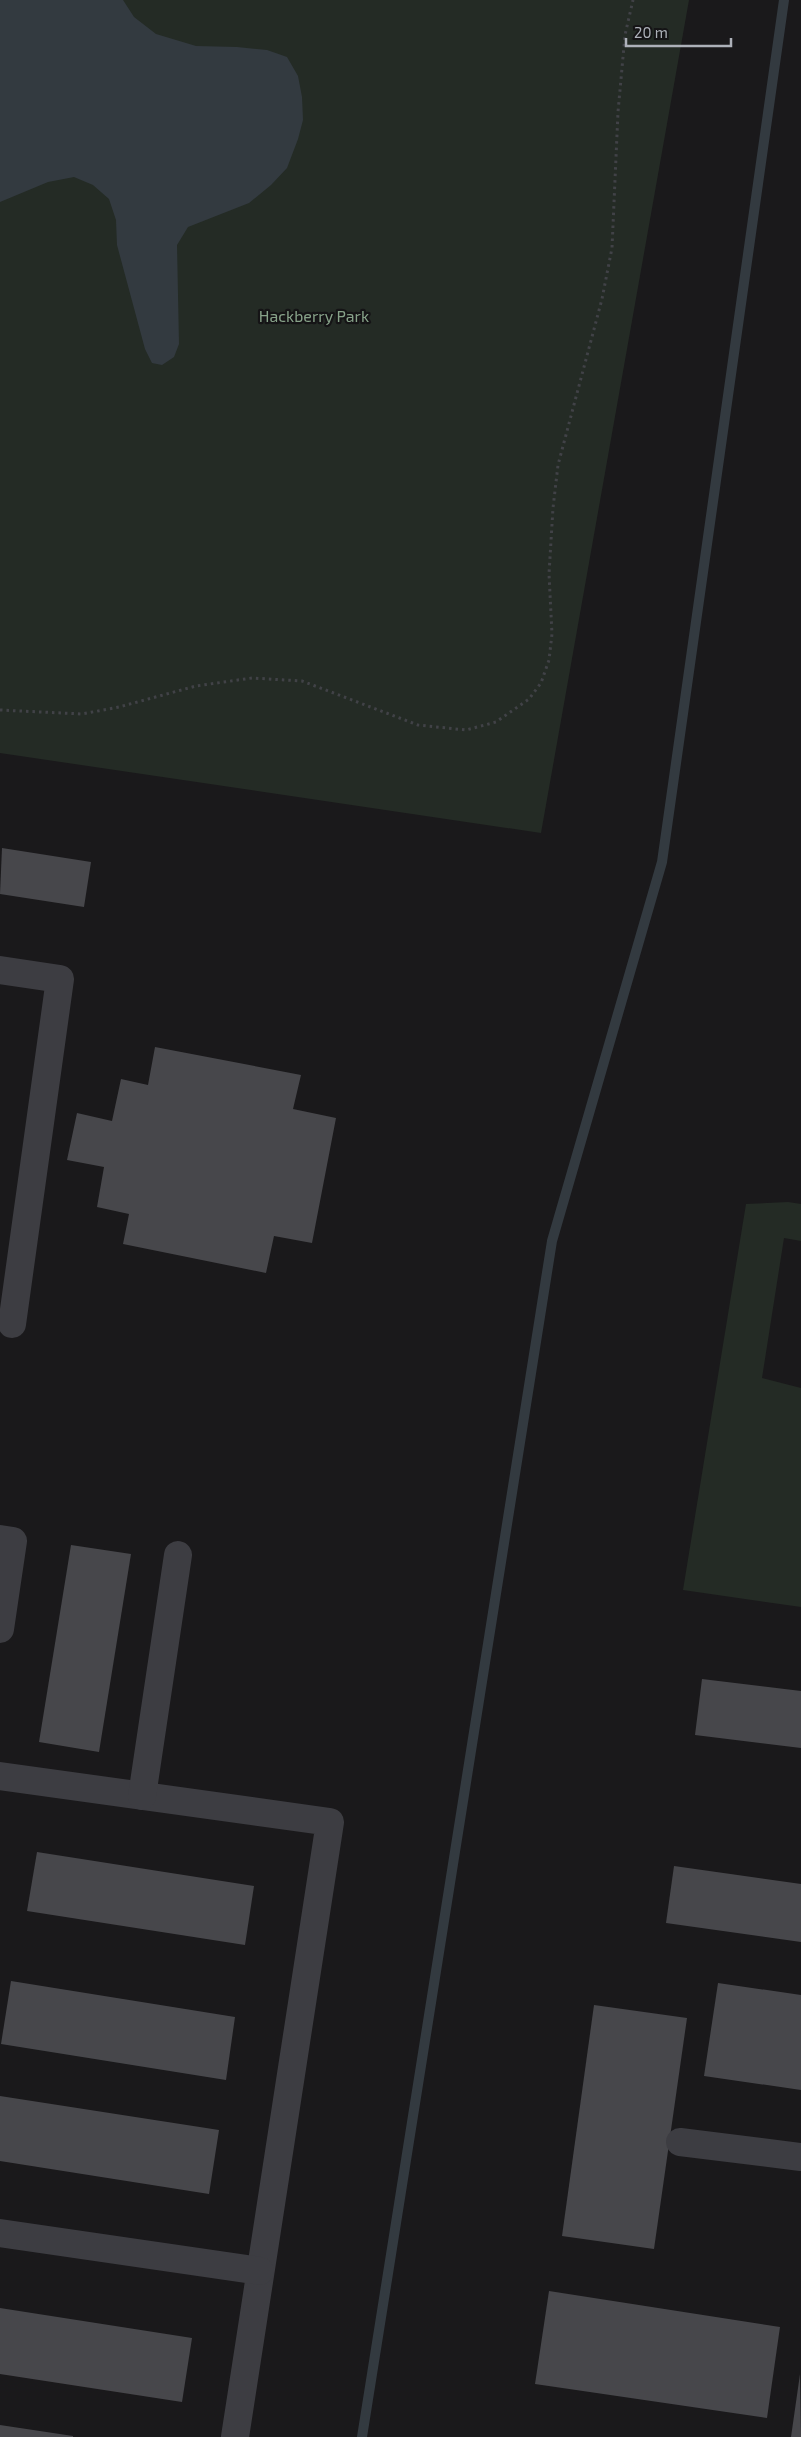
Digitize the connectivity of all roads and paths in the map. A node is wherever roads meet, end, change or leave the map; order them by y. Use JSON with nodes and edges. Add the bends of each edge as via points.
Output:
{"nodes":[{"id":1,"x":633,"y":0,"type":"edge"},
{"id":2,"x":0,"y":710,"type":"edge"},
{"id":3,"x":0,"y":970,"type":"edge"},
{"id":4,"x":9,"y":1276,"type":"edge"},
{"id":5,"x":12,"y":1324,"type":"dead end"},
{"id":6,"x":0,"y":1539,"type":"edge"},
{"id":7,"x":178,"y":1555,"type":"dead end"},
{"id":8,"x":0,"y":1629,"type":"edge"},
{"id":9,"x":0,"y":1776,"type":"edge"},
{"id":10,"x":142,"y":1796,"type":"junction"},
{"id":11,"x":680,"y":2142,"type":"dead end"},
{"id":12,"x":801,"y":2157,"type":"edge"},
{"id":13,"x":0,"y":2233,"type":"edge"},
{"id":14,"x":260,"y":2271,"type":"junction"},
{"id":15,"x":235,"y":2437,"type":"edge"}],
"edges":[{"from":1,"to":2,"type":"path","via":[[625,35],[618,112],[612,248],[600,308],[558,465],[549,574],[552,634],[549,660],[541,683],[529,699],[496,722],[466,730],[418,725],[302,681],[252,678],[196,686],[82,714]]},
{"from":3,"to":4,"type":"lane","via":[[60,979]]},
{"from":4,"to":5,"type":"lane"},
{"from":6,"to":8,"type":"lane","via":[[14,1541]]},
{"from":7,"to":10,"type":"lane"},
{"from":9,"to":10,"type":"lane"},
{"from":10,"to":14,"type":"lane","via":[[330,1822]]},
{"from":11,"to":12,"type":"lane"},
{"from":13,"to":14,"type":"lane"},
{"from":14,"to":15,"type":"lane"}]}
